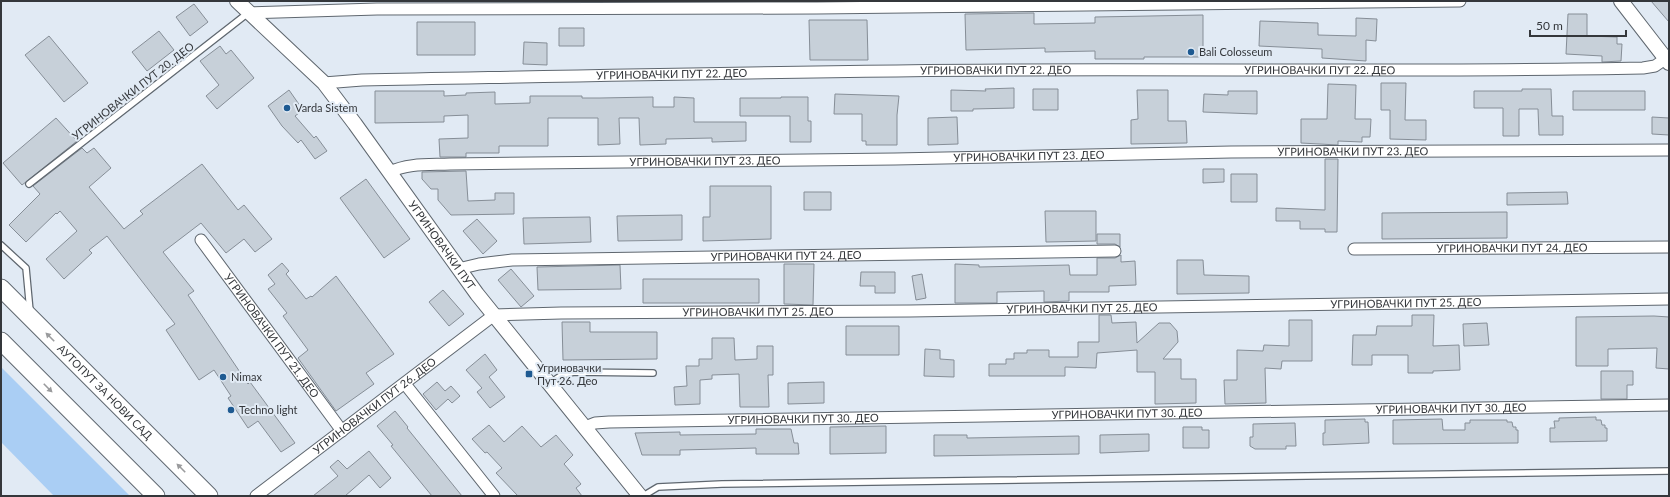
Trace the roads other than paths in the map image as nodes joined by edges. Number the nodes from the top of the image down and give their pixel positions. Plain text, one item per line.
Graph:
1 (237, 1) edge
2 (1460, 1) edge
3 (1621, 1) edge
4 (249, 13) junction
5 (1667, 61) edge
6 (324, 83) junction
7 (1669, 150) edge
8 (390, 172) junction
9 (29, 184) dead end
10 (201, 240) dead end
11 (1, 245) edge
12 (1669, 247) edge
13 (1354, 249) dead end
14 (1115, 251) dead end
15 (458, 269) junction
16 (1, 288) edge
17 (1669, 299) edge
18 (494, 315) junction
19 (30, 317) junction
20 (1, 341) edge
21 (653, 373) dead end
22 (549, 383) junction
23 (405, 384) junction
24 (1669, 405) edge
25 (585, 427) junction
26 (342, 432) junction
27 (1669, 471) edge
28 (156, 496) edge
29 (209, 496) edge
30 (256, 496) edge
31 (494, 496) edge
32 (640, 496) edge
33 (643, 496) edge

1 - 4 street, УГРИНОВАЧКИ ПУТ
2 - 4 street
3 - 5 street
4 - 6 street, УГРИНОВАЧКИ ПУТ
4 - 9 lane, УГРИНОВАЧКИ ПУТ 20. ДЕО
5 - 6 street, УГРИНОВАЧКИ ПУТ 22. ДЕО
6 - 8 street, УГРИНОВАЧКИ ПУТ
7 - 8 street, УГРИНОВАЧКИ ПУТ 23. ДЕО
8 - 15 street, УГРИНОВАЧКИ ПУТ
10 - 26 street, УГРИНОВАЧКИ ПУТ 21. ДЕО
11 - 19 lane
12 - 13 street, УГРИНОВАЧКИ ПУТ 24. ДЕО
14 - 15 street, УГРИНОВАЧКИ ПУТ 24. ДЕО
15 - 18 street, УГРИНОВАЧКИ ПУТ
16 - 19 main road, АУТОПУТ ЗА НОВИ САД
17 - 18 street, УГРИНОВАЧКИ ПУТ 25. ДЕО
18 - 22 street, УГРИНОВАЧКИ ПУТ
18 - 23 street, УГРИНОВАЧКИ ПУТ 26. ДЕО
29 -> 19 main road, АУТОПУТ ЗА НОВИ САД
20 -> 28 main road
21 - 22 lane
22 - 25 street, УГРИНОВАЧКИ ПУТ
23 - 26 street, УГРИНОВАЧКИ ПУТ 26. ДЕО
23 - 31 street
24 - 25 street, УГРИНОВАЧКИ ПУТ 30. ДЕО
25 - 32 street, УГРИНОВАЧКИ ПУТ
26 - 30 street, УГРИНОВАЧКИ ПУТ 26. ДЕО
27 - 33 lane

